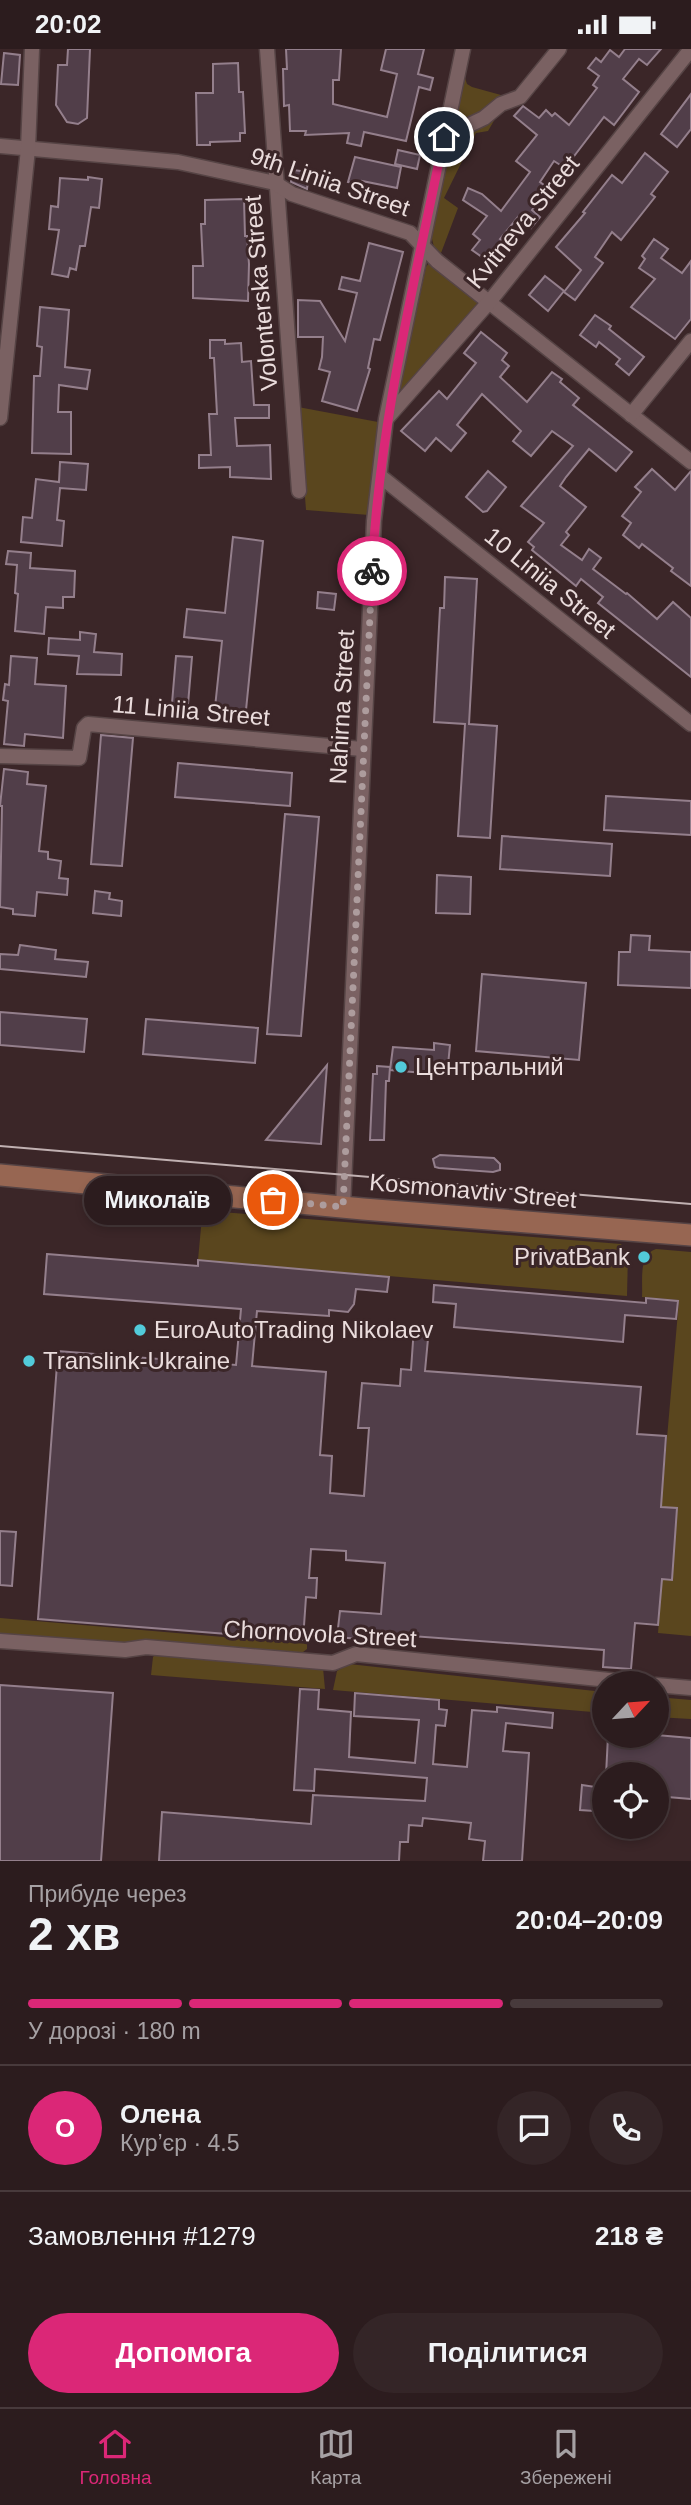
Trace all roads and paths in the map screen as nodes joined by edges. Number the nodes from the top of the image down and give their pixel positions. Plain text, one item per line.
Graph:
1 (32, 49) edge
2 (267, 49) edge
3 (463, 49) edge
4 (559, 49) edge
5 (691, 49) edge
6 (444, 137) junction
7 (0, 146) edge
8 (28, 149) junction
9 (275, 183) junction
10 (422, 244) junction
11 (490, 300) junction
12 (6, 301) edge
13 (691, 341) edge
14 (631, 415) junction
15 (0, 418) edge
16 (387, 419) junction
17 (691, 462) edge
18 (380, 476) junction
19 (299, 491) dead end
20 (691, 724) edge
21 (362, 749) junction
22 (0, 756) edge
23 (0, 1175) edge
24 (343, 1207) junction
25 (691, 1235) edge
26 (0, 1641) edge
27 (592, 1678) edge
28 (669, 1686) edge
29 (691, 1688) edge

1 - 8 street
2 - 9 street, Volonterska Street
3 - 6 street, Nahirna Street
4 - 6 street
5 - 11 street, Kvitneva Street
6 - 10 street, Nahirna Street
7 - 8 street, 9th Liniia Street
8 - 9 street, 9th Liniia Street
8 - 12 street
9 - 10 street, 9th Liniia Street
9 - 19 street, Volonterska Street
10 - 11 street, 9th Liniia Street
10 - 16 street, Nahirna Street
11 - 14 street, 9th Liniia Street
11 - 16 street, Kvitneva Street
12 - 15 street
13 - 14 street
14 - 17 street, 9th Liniia Street
16 - 18 street, Nahirna Street
18 - 20 street, 10 Liniia Street
18 - 21 street, Nahirna Street
21 - 22 street, 11 Liniia Street
21 - 24 street, Nahirna Street
23 - 24 main road, Kosmonavtiv Street
24 - 25 main road, Kosmonavtiv Street
26 - 27 street, Chornovola Street
28 - 29 street

